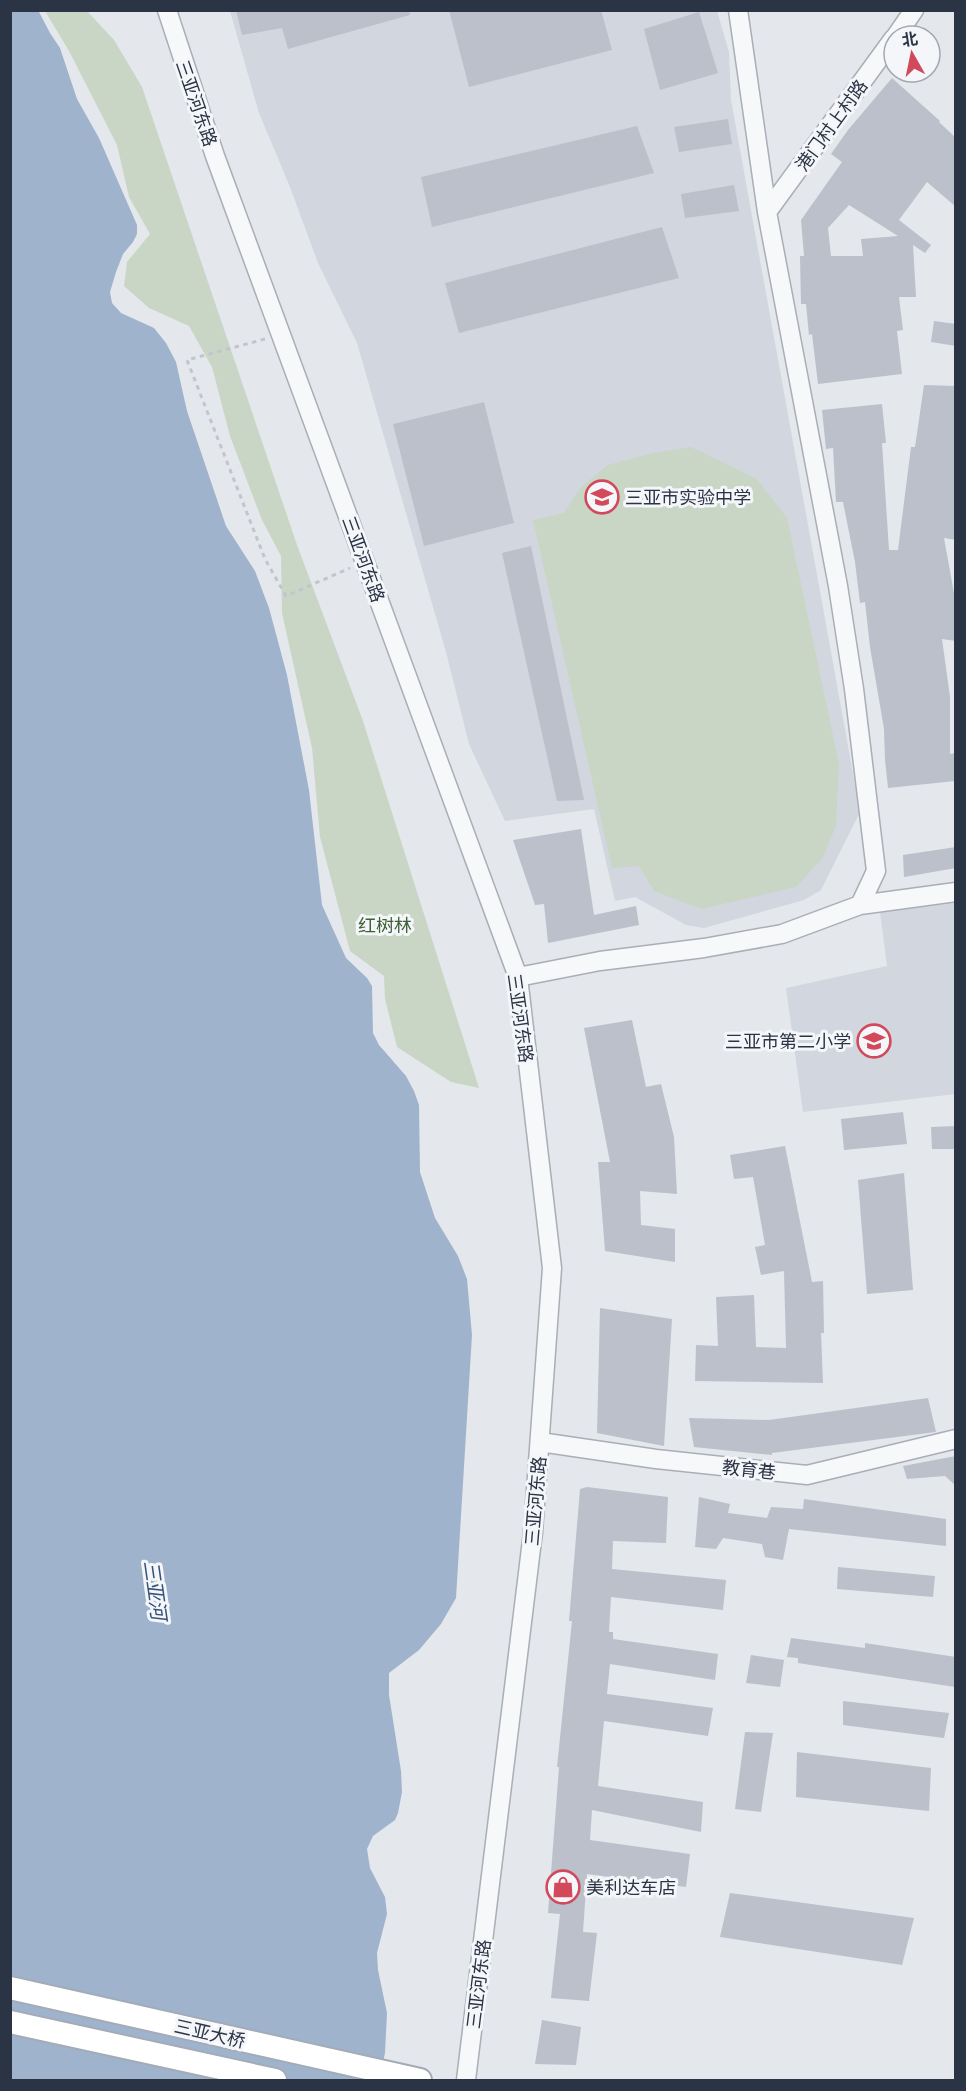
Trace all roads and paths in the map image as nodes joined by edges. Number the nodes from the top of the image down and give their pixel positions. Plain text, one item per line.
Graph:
1 (166, 10) edge
2 (738, 10) edge
3 (914, 10) edge
4 (904, 24) edge
5 (882, 55) edge
6 (767, 212) junction
7 (282, 335) junction
8 (365, 562) junction
9 (956, 892) edge
10 (860, 905) junction
11 (518, 977) junction
12 (956, 1439) edge
13 (540, 1442) junction
14 (10, 1988) edge
15 (10, 2022) edge
16 (415, 2079) edge
17 (274, 2080) edge
18 (466, 2080) edge

1 - 7 street, 三亚河东路
2 - 6 street
3 - 4 street, 港门村上村路
5 - 6 street, 港门村上村路
6 - 10 street
7 - 8 street, 三亚河东路
7 - 8 path
8 - 11 street, 三亚河东路
9 - 10 street
10 - 11 street
11 - 13 street, 三亚河东路
12 - 13 street, 教育巷
13 - 18 street, 三亚河东路
14 - 16 main road, 三亚大桥
15 - 17 main road, 三亚大桥

